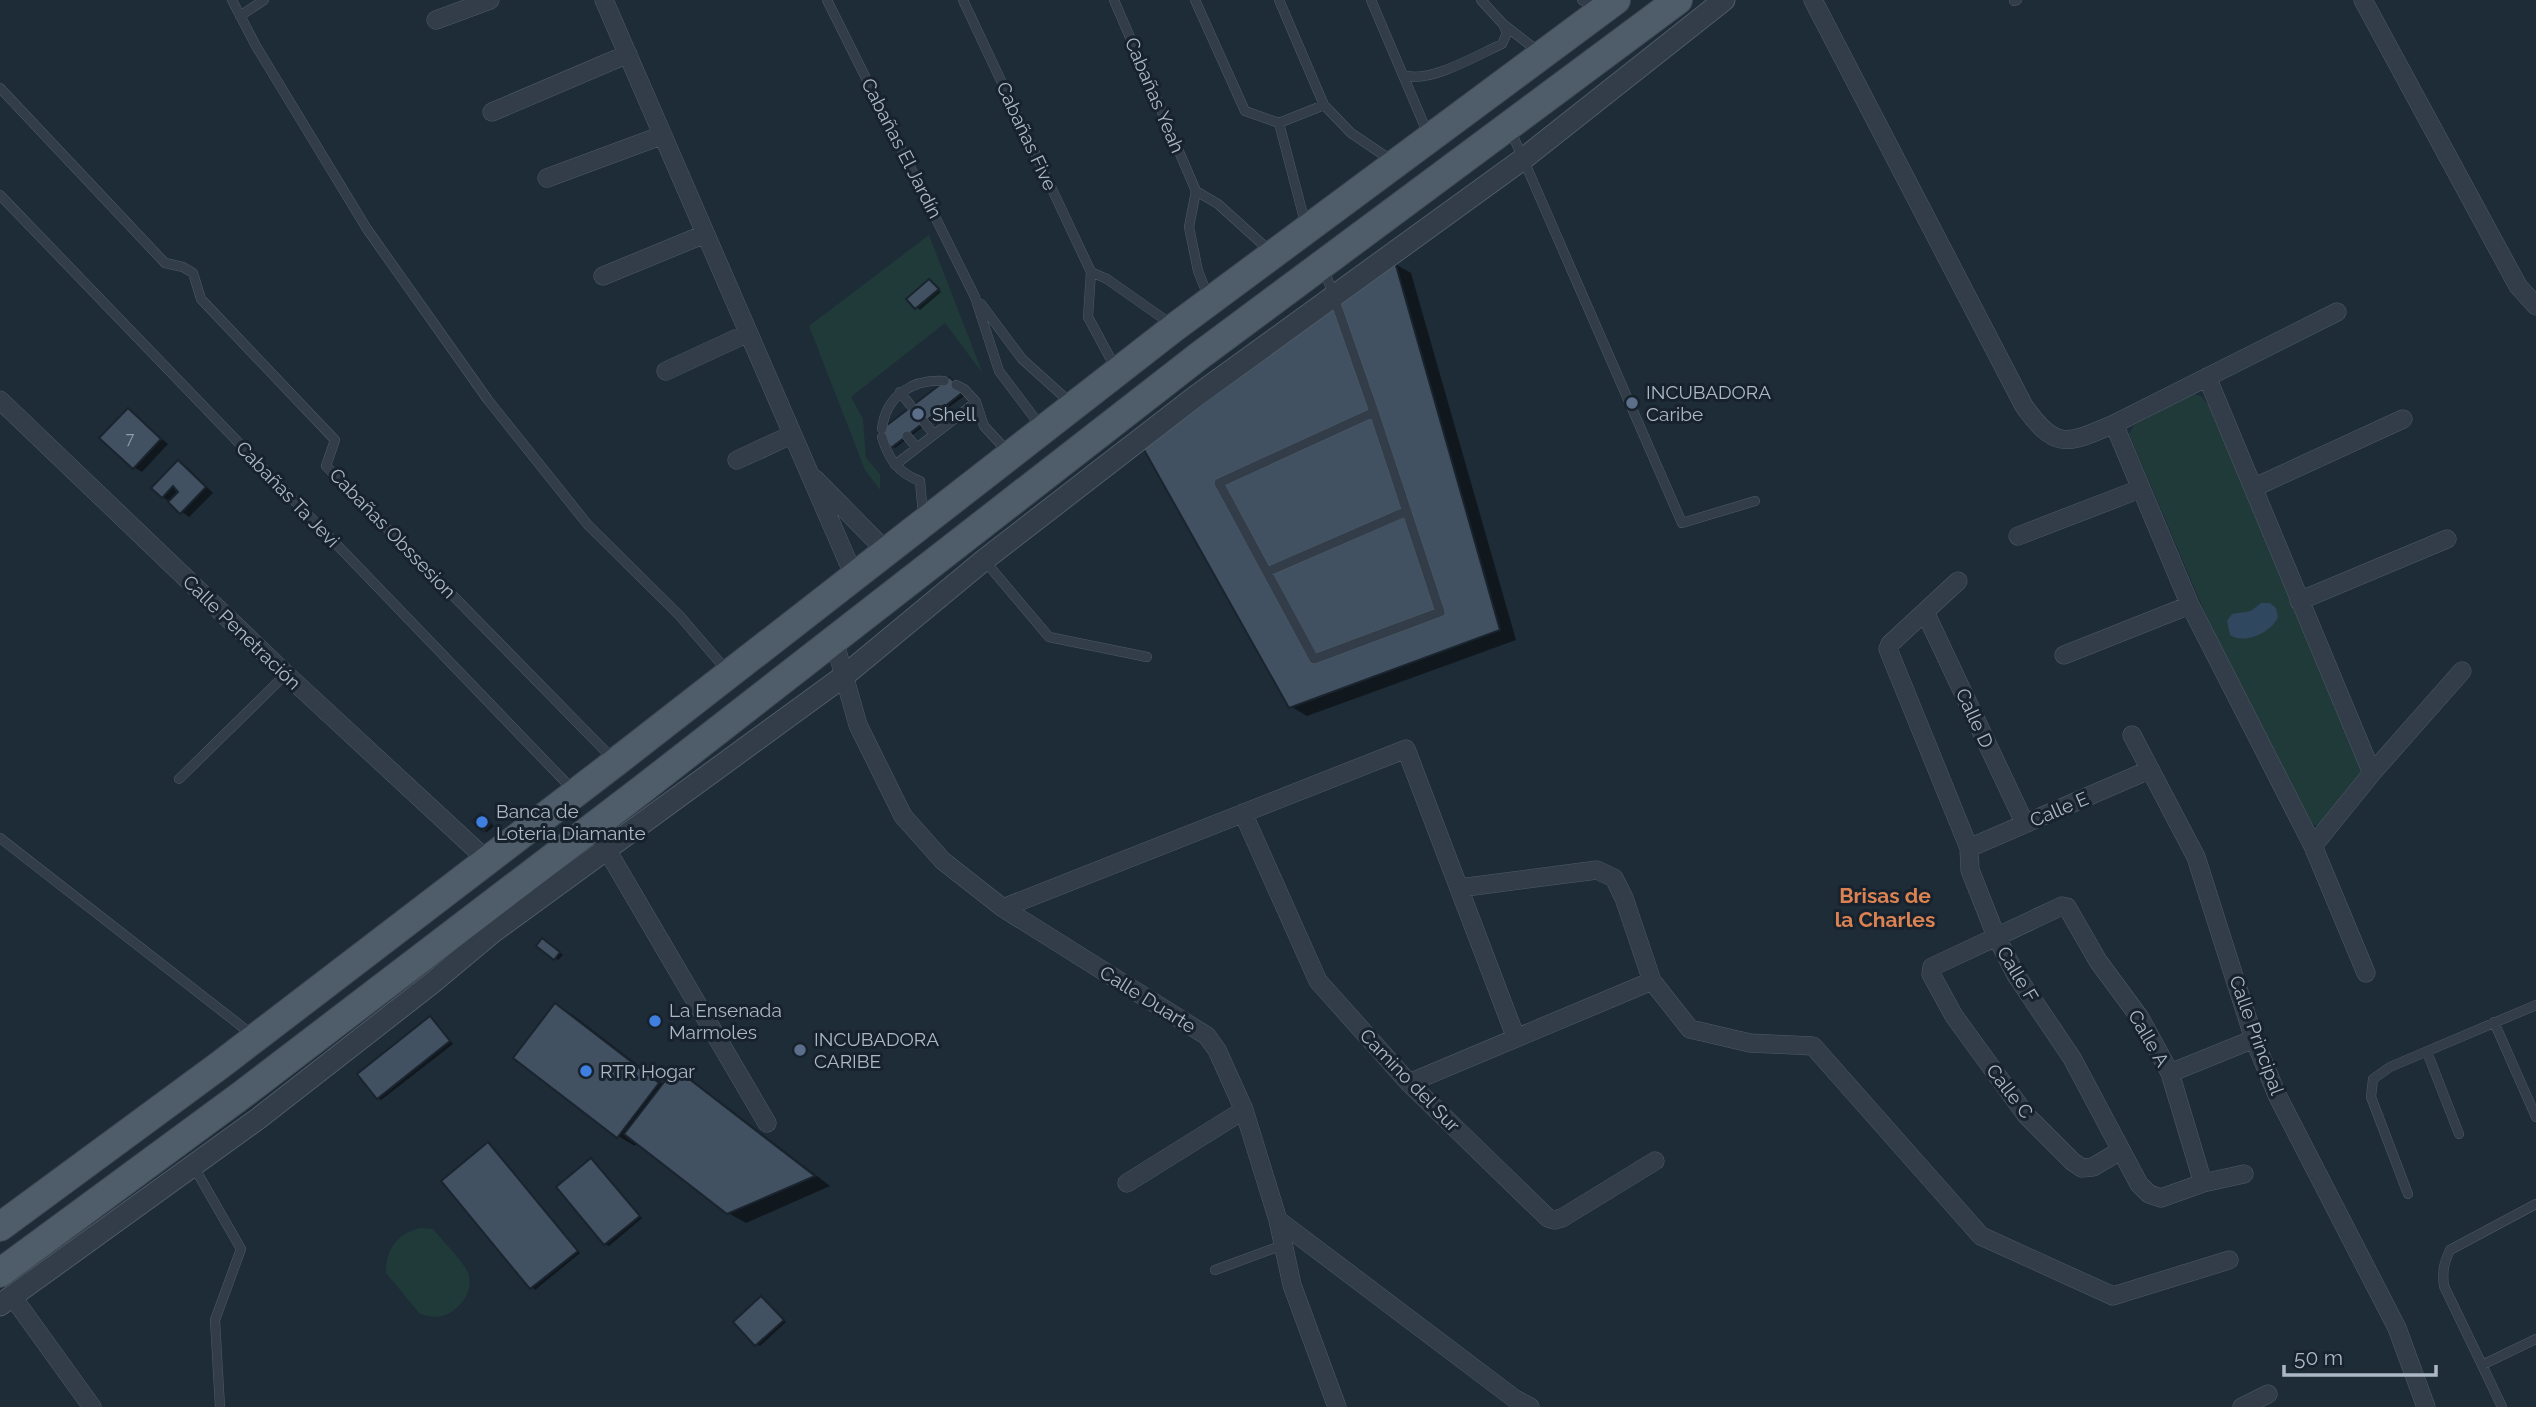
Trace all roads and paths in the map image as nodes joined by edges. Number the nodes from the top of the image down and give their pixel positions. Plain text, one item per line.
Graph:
1 (232, 0) edge
2 (264, 0) edge
3 (490, 0) edge
4 (604, 0) edge
5 (827, 0) edge
6 (963, 0) edge
7 (1114, 0) edge
8 (1195, 0) edge
9 (1279, 0) edge
10 (1371, 0) edge
11 (1480, 0) edge
12 (1678, 0) edge
13 (1724, 0) edge
14 (1813, 0) edge
15 (2363, 0) edge
16 (1600, 4) edge
17 (240, 16) junction
18 (436, 20) dead end
19 (1503, 24) junction
20 (628, 54) junction
21 (1543, 55) junction
22 (1403, 75) junction
23 (0, 88) edge
24 (1324, 105) junction
25 (492, 112) dead end
26 (1279, 123) junction
27 (1509, 127) junction
28 (663, 135) junction
29 (1430, 138) junction
30 (1523, 159) junction
31 (1395, 163) junction
32 (547, 178) dead end
33 (1196, 191) junction
34 (0, 195) edge
35 (1307, 229) junction
36 (705, 234) junction
37 (1273, 253) junction
38 (1322, 264) junction
39 (1091, 272) junction
40 (603, 276) dead end
41 (1333, 296) junction
42 (975, 297) junction
43 (1210, 301) junction
44 (2536, 306) edge
45 (2337, 312) dead end
46 (1175, 327) junction
47 (748, 333) junction
48 (666, 371) dead end
49 (1118, 372) junction
50 (2207, 377) junction
51 (944, 381) dead end
52 (922, 382) junction
53 (956, 385) dead end
54 (900, 392) junction
55 (930, 392) dead end
56 (0, 400) edge
57 (976, 402) junction
58 (911, 406) dead end
59 (1075, 406) junction
60 (943, 409) dead end
61 (887, 411) junction
62 (1374, 412) junction
63 (2403, 419) dead end
64 (894, 420) dead end
65 (952, 421) junction
66 (925, 422) dead end
67 (2114, 424) junction
68 (1044, 431) junction
69 (934, 434) junction
70 (791, 435) junction
71 (907, 436) dead end
72 (917, 448) junction
73 (1012, 456) junction
74 (737, 460) dead end
75 (895, 465) junction
76 (807, 471) junction
77 (2255, 487) junction
78 (2140, 489) junction
79 (1755, 501) dead end
80 (1407, 512) junction
81 (923, 524) junction
82 (2018, 536) dead end
83 (2447, 539) dead end
84 (886, 551) junction
85 (984, 560) junction
86 (1267, 572) junction
87 (854, 576) junction
88 (1958, 581) dead end
89 (2299, 601) junction
90 (2190, 605) junction
91 (1925, 612) junction
92 (834, 640) junction
93 (2064, 655) dead end
94 (1147, 657) dead end
95 (2462, 671) dead end
96 (286, 674) junction
97 (729, 674) junction
98 (844, 676) junction
99 (2132, 735) dead end
100 (616, 762) junction
101 (2149, 770) junction
102 (2372, 773) junction
103 (179, 779) dead end
104 (575, 793) junction
105 (1242, 813) junction
106 (2025, 824) junction
107 (0, 838) edge
108 (600, 838) junction
109 (2313, 846) junction
110 (1969, 848) junction
111 (487, 860) junction
112 (1459, 888) junction
113 (1003, 908) junction
114 (1996, 936) junction
115 (2366, 973) dead end
116 (1652, 981) junction
117 (2536, 1005) edge
118 (2494, 1023) junction
119 (256, 1037) junction
120 (1516, 1038) junction
121 (2254, 1039) junction
122 (2427, 1052) junction
123 (2170, 1073) junction
124 (1409, 1083) junction
125 (1244, 1110) junction
126 (2536, 1117) edge
127 (766, 1123) dead end
128 (2459, 1134) dead end
129 (2120, 1151) junction
130 (1655, 1161) dead end
131 (193, 1166) junction
132 (2244, 1174) dead end
133 (2203, 1183) junction
134 (1127, 1184) dead end
135 (2408, 1194) dead end
136 (2536, 1204) edge
137 (1278, 1220) junction
138 (0, 1227) edge
139 (1283, 1245) junction
140 (2229, 1260) dead end
141 (1215, 1270) dead end
142 (4, 1291) edge
143 (2536, 1339) edge
144 (2482, 1365) junction
145 (2268, 1394) dead end
146 (92, 1407) edge
147 (220, 1407) edge
148 (1337, 1407) edge
149 (1530, 1407) edge
150 (2242, 1407) edge
151 (2426, 1407) edge
152 (2502, 1407) edge

1 - 17 lane
2 - 17 lane
3 - 18 street
4 - 20 street
5 - 42 lane, Cabañas El Jardín
6 - 39 lane, Cabañas Five
7 - 33 lane, Cabañas Yeah
8 - 26 lane
9 - 24 lane
10 - 22 lane
11 - 19 lane
12 - 27 main road
13 - 30 street
14 - 67 street
15 - 44 street
16 - 21 main road
17 - 97 lane
19 - 21 lane
19 - 22 lane
20 - 25 street
20 - 28 street
21 - 29 main road
22 - 29 lane
23 - 100 lane, Cabañas Obssesion
24 - 26 lane
24 - 31 lane
26 - 35 lane
27 - 30 lane
27 - 38 main road
28 - 32 street
28 - 36 street
29 - 31 main road
30 - 41 street
30 - 79 lane
31 - 35 main road
33 - 37 lane
33 - 43 lane
34 - 104 lane, Cabañas Ta Jevi
35 - 37 main road
36 - 40 street
36 - 47 street
37 - 43 main road
38 - 41 lane
38 - 92 main road
39 - 46 lane
39 - 49 lane, Cabañas Five
41 - 62 lane
41 - 85 street
42 - 59 lane, Cabañas El Jardín
42 - 68 lane, Cabañas El Jardín
43 - 46 main road
45 - 50 street
46 - 49 main road
47 - 48 street
47 - 70 street
49 - 59 main road
50 - 67 street
50 - 77 street
51 - 52 lane
52 - 54 lane
52 - 55 lane
53 - 57 lane
54 - 58 lane
54 - 61 lane
56 - 96 street, Calle Penetración
57 - 65 lane
57 - 73 lane
59 - 68 main road
60 - 65 lane
61 - 64 lane
61 - 75 lane
62 - 80 lane
62 - 86 lane
63 - 77 street
65 - 69 lane
66 - 69 lane
67 - 78 street
68 - 73 main road
69 - 72 lane
70 - 74 street
70 - 76 street
71 - 72 lane
72 - 75 lane
73 - 81 main road
75 - 81 lane
76 - 84 street
76 - 87 street
77 - 89 street
78 - 82 street
78 - 90 street
80 - 86 lane
80 - 86 lane
81 - 84 main road
83 - 89 street
84 - 87 main road
85 - 94 lane
85 - 98 street
87 - 97 main road
88 - 91 street
89 - 102 street
90 - 93 street
90 - 109 street
91 - 106 street, Calle D
91 - 110 street, Calle F
92 - 98 street, Calle Duarte
92 - 108 main road
95 - 102 street
96 - 103 lane
96 - 111 street, Calle Penetración
97 - 100 main road
98 - 108 street
98 - 113 street, Calle Duarte
99 - 101 street, Calle Principal
100 - 104 main road
101 - 106 street, Calle E
101 - 121 street, Calle Principal
102 - 109 street
104 - 111 main road
105 - 112 street
105 - 113 street
105 - 124 street, Camino del Sur
106 - 110 street, Calle E
107 - 119 lane
108 - 127 street
108 - 131 street
108 - 142 main road
109 - 115 street
110 - 114 street, Calle F
111 - 119 main road
112 - 116 street
112 - 120 street
113 - 125 street, Calle Duarte
114 - 123 street, Calle A
114 - 129 street, Calle F
114 - 129 street, Calle C
116 - 120 street
116 - 140 street
117 - 118 lane
118 - 122 lane
118 - 126 lane
119 - 138 main road
120 - 124 street
121 - 123 street
121 - 151 street, Calle Principal
122 - 128 lane
122 - 135 lane
123 - 133 street, Calle A
124 - 130 street, Camino del Sur
125 - 134 street
125 - 137 street, Calle Duarte
129 - 133 street, Calle F
131 - 142 street
131 - 147 lane
132 - 133 street, Calle F
136 - 144 lane
137 - 139 street, Calle Duarte
137 - 149 street
139 - 141 lane
139 - 148 street, Calle Duarte
142 - 146 street
143 - 144 lane
144 - 152 lane
145 - 150 street

